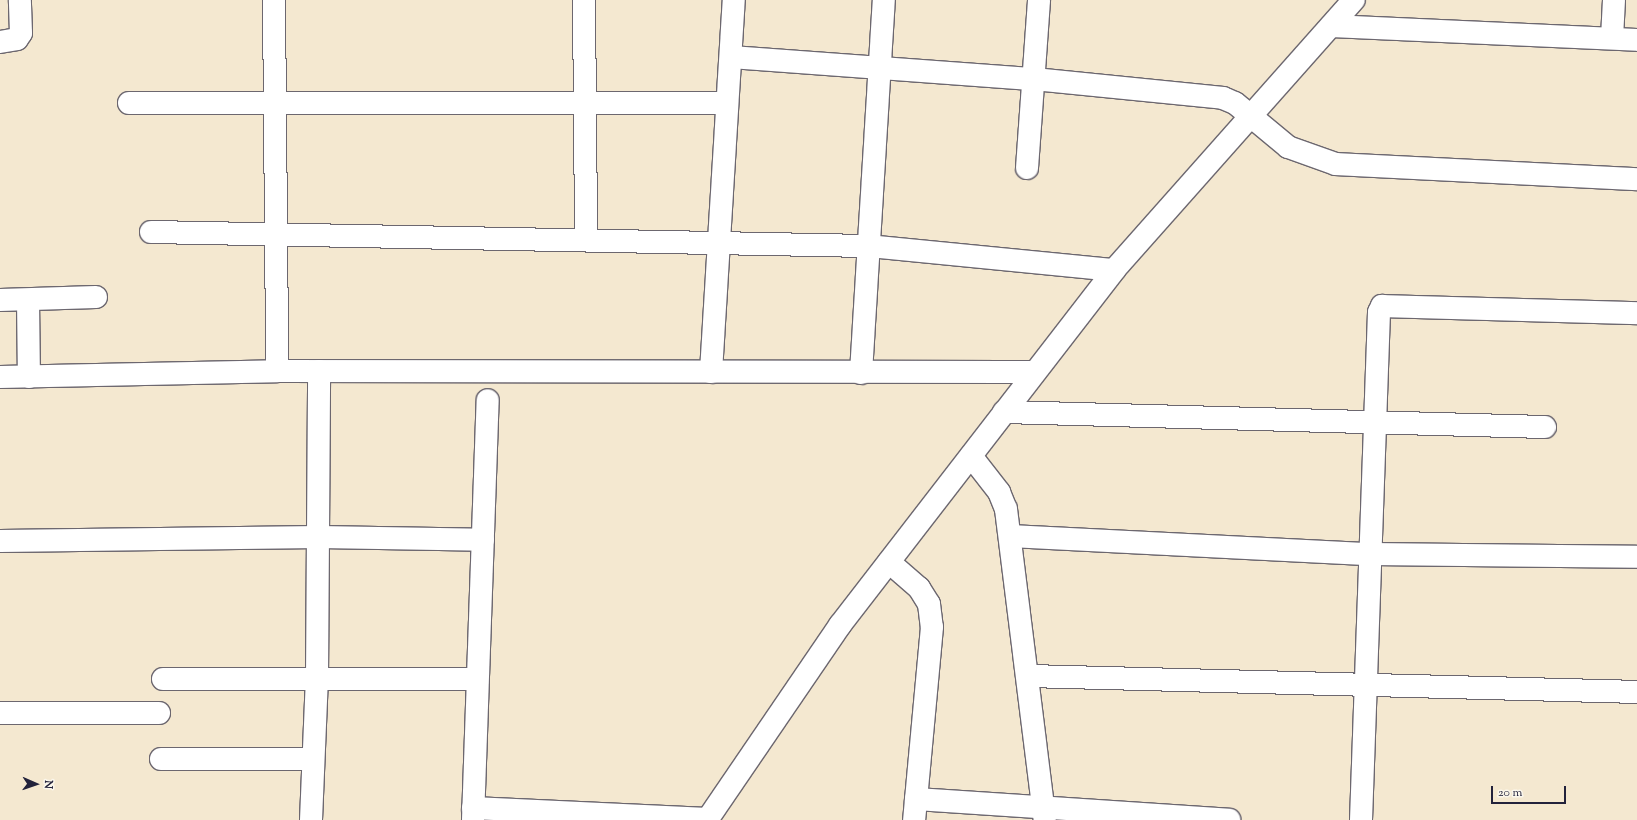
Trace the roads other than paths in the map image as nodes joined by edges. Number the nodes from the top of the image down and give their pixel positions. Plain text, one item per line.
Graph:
1 (20, 0) edge
2 (274, 0) edge
3 (584, 0) edge
4 (734, 0) edge
5 (884, 0) edge
6 (1039, 0) edge
7 (1354, 0) edge
8 (1614, 0) edge
9 (1331, 26) junction
10 (1612, 38) junction
11 (1637, 40) edge
12 (0, 42) edge
13 (731, 58) junction
14 (880, 67) junction
15 (1034, 78) junction
16 (275, 102) junction
17 (129, 103) dead end
18 (728, 103) junction
19 (585, 104) junction
20 (1250, 116) junction
21 (1027, 168) dead end
22 (1637, 179) edge
23 (151, 232) dead end
24 (276, 232) junction
25 (586, 239) junction
26 (718, 242) junction
27 (868, 246) junction
28 (1114, 270) junction
29 (96, 297) dead end
30 (0, 300) edge
31 (28, 300) junction
32 (1637, 313) edge
33 (277, 371) junction
34 (319, 371) junction
35 (711, 372) junction
36 (1034, 372) junction
37 (861, 373) junction
38 (30, 377) junction
39 (0, 378) edge
40 (488, 400) dead end
41 (1004, 412) junction
42 (1375, 422) junction
43 (1545, 427) dead end
44 (970, 456) junction
45 (1010, 536) junction
46 (319, 537) junction
47 (483, 540) junction
48 (0, 541) edge
49 (1370, 554) junction
50 (1636, 557) dead end
51 (889, 562) junction
52 (317, 676) junction
53 (1028, 676) junction
54 (163, 679) dead end
55 (478, 679) junction
56 (1366, 686) junction
57 (1637, 692) edge
58 (160, 712) dead end
59 (0, 713) edge
60 (313, 759) junction
61 (161, 760) dead end
62 (915, 810) edge
63 (473, 814) edge
64 (1045, 814) edge
65 (311, 820) edge
66 (708, 820) edge
67 (1229, 820) edge
68 (1361, 820) edge

1 - 12 street
2 - 16 street
3 - 19 street
4 - 13 street
5 - 14 street
6 - 15 street
7 - 9 street
8 - 10 street
9 - 10 street
9 - 20 street
10 - 11 street
13 - 14 street
13 - 18 street
14 - 15 street
14 - 27 street
15 - 20 street
15 - 21 street
16 - 17 street
16 - 19 street
16 - 24 street
18 - 19 street
18 - 26 street
19 - 25 street
20 - 22 street
20 - 28 street
23 - 24 street
24 - 25 street
24 - 33 street
25 - 26 street
26 - 27 street
26 - 35 street
27 - 28 street
27 - 37 street
28 - 36 street
29 - 31 street
30 - 31 street
31 - 38 street
32 - 42 street
33 - 34 street
33 - 38 street
34 - 35 street
34 - 46 street
35 - 37 street
36 - 37 street
36 - 41 street
38 - 39 street
40 - 47 street
41 - 42 street
41 - 44 street
42 - 43 street
42 - 49 street
44 - 45 street
44 - 51 street
45 - 49 street
45 - 53 street
46 - 47 street
46 - 48 street
46 - 52 street
47 - 55 street
49 - 50 street
49 - 56 street
51 - 62 street
51 - 66 street
52 - 54 street
52 - 55 street
52 - 60 street
53 - 56 street
53 - 64 street
55 - 63 street
56 - 57 street
56 - 68 street
58 - 59 street
60 - 61 street
60 - 65 street
62 - 64 street
63 - 66 street
64 - 67 street

